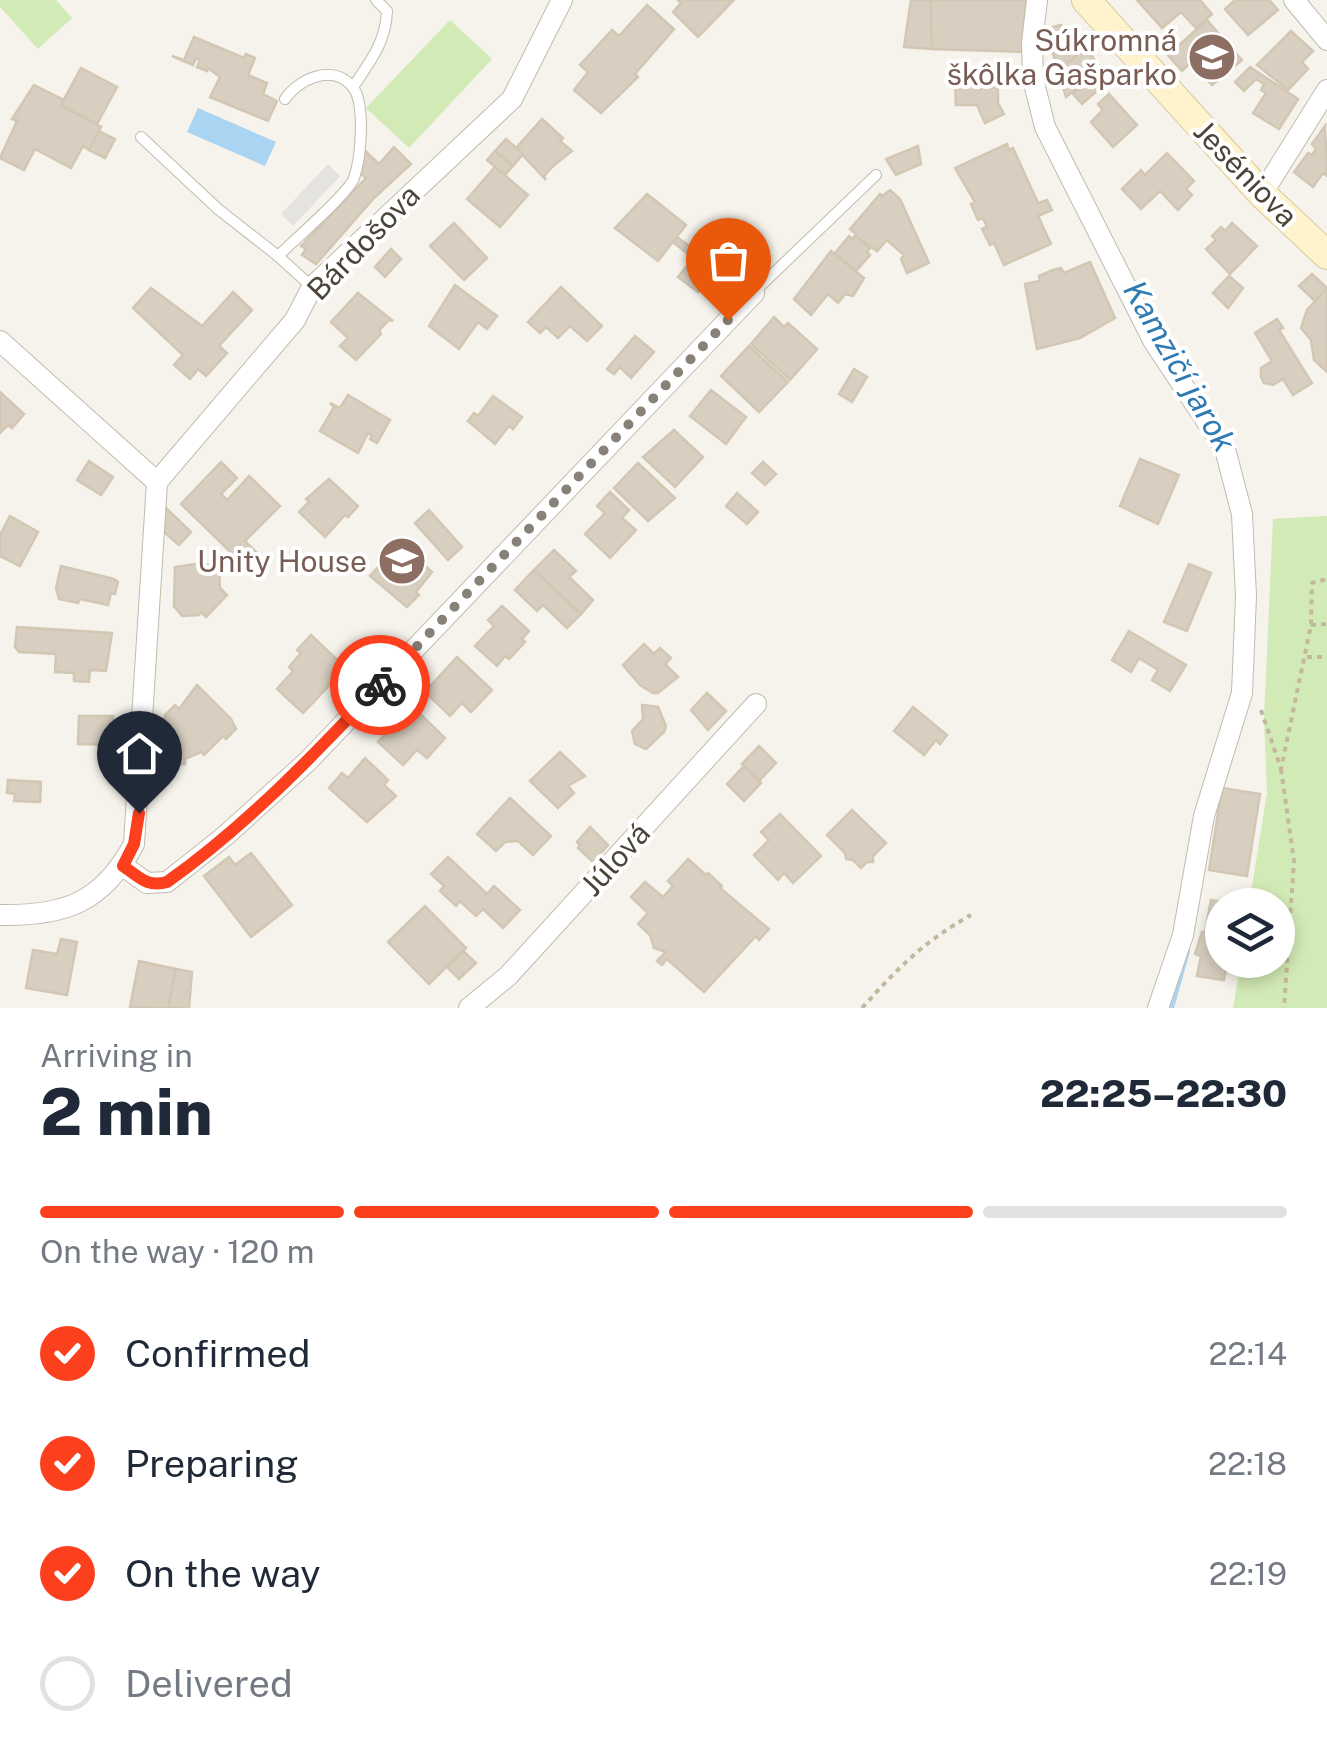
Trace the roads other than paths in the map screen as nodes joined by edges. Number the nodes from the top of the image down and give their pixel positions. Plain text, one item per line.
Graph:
1 (376, 0) edge
2 (562, 0) edge
3 (1037, 0) edge
4 (1086, 0) edge
5 (1294, 0) edge
6 (1327, 40) edge
7 (353, 86) junction
8 (1327, 90) edge
9 (284, 99) dead end
10 (142, 137) dead end
11 (876, 176) dead end
12 (1262, 194) junction
13 (1327, 255) edge
14 (278, 256) junction
15 (312, 287) junction
16 (754, 292) joint
17 (0, 341) edge
18 (157, 482) junction
19 (756, 704) dead end
20 (123, 866) junction
21 (0, 915) edge
22 (469, 1008) edge
23 (1158, 1008) edge

1 - 7 lane
2 - 15 street, Bárdošova
3 - 23 street
4 - 12 street, Jeséniova
5 - 6 street
7 - 9 lane
7 - 14 lane
8 - 12 street
10 - 14 lane
11 - 16 lane
12 - 13 street, Jeséniova
14 - 15 lane
15 - 18 street, Bárdošova
16 - 20 street
17 - 18 street
18 - 20 street
19 - 22 street, Júlová
20 - 21 street

